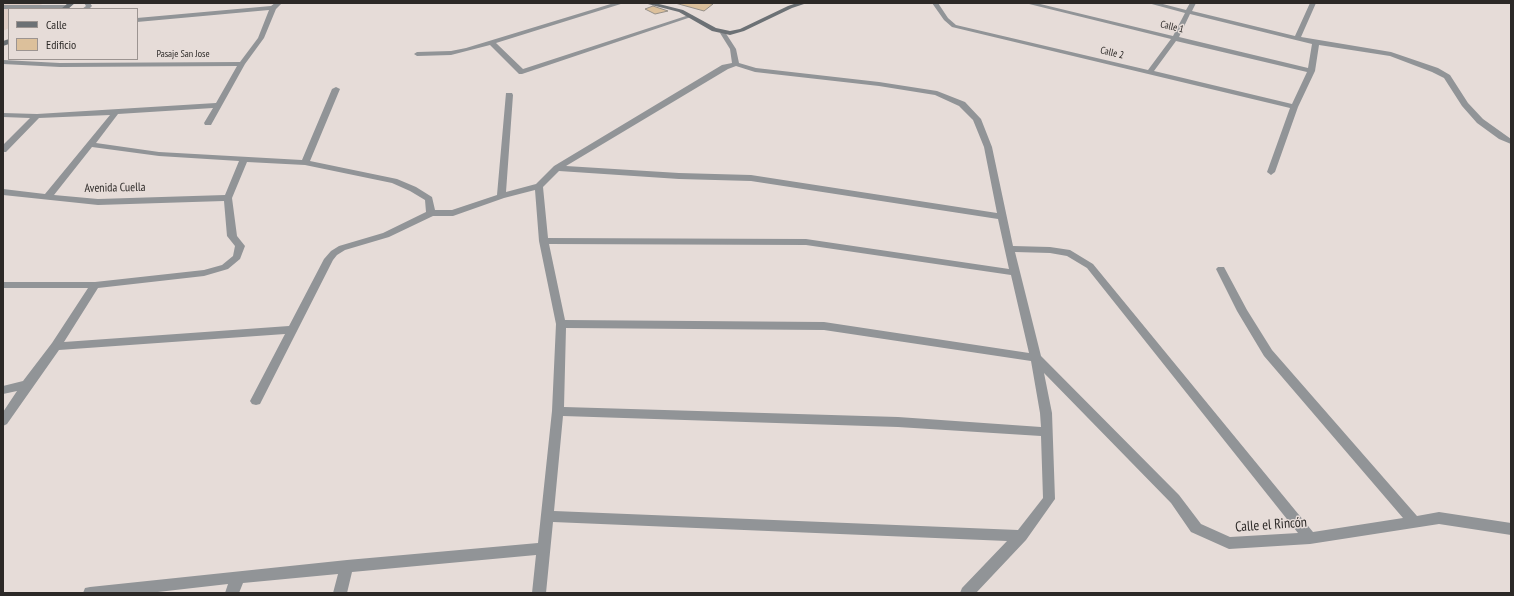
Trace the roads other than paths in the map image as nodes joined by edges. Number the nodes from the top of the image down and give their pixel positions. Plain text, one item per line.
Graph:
1 (621, 3) edge
2 (647, 3) edge
3 (804, 3) edge
4 (935, 3) edge
5 (1028, 3) edge
6 (1152, 3) edge
7 (1193, 3) edge
8 (1313, 3) edge
9 (276, 5) edge
10 (67, 6) edge
11 (3, 7) edge
12 (1188, 12) junction
13 (691, 16) junction
14 (138, 20) edge
15 (723, 33) junction
16 (1175, 38) junction
17 (1297, 38) junction
18 (492, 43) junction
19 (1316, 43) junction
20 (417, 54) dead end
21 (3, 61) edge
22 (242, 64) junction
23 (736, 64) junction
24 (1311, 71) junction
25 (1149, 73) junction
26 (336, 89) dead end
27 (509, 95) dead end
28 (217, 105) junction
29 (1294, 107) junction
30 (116, 112) junction
31 (3, 114) edge
32 (37, 116) junction
33 (208, 123) dead end
34 (1511, 142) edge
35 (89, 144) junction
36 (3, 150) edge
37 (244, 159) junction
38 (305, 163) junction
39 (557, 168) junction
40 (1271, 172) dead end
41 (539, 186) junction
42 (3, 192) edge
43 (48, 196) junction
44 (501, 196) junction
45 (228, 198) junction
46 (431, 213) junction
47 (1003, 217) junction
48 (544, 241) junction
49 (1009, 248) junction
50 (1221, 269) dead end
51 (1016, 273) junction
52 (3, 285) edge
53 (95, 285) junction
54 (561, 324) junction
55 (292, 330) junction
56 (56, 346) junction
57 (1036, 358) junction
58 (27, 385) junction
59 (3, 390) edge
60 (256, 401) dead end
61 (558, 411) junction
62 (3, 421) edge
63 (1047, 432) junction
64 (547, 516) junction
65 (1414, 522) junction
66 (1511, 529) edge
67 (1022, 536) junction
68 (1310, 538) junction
69 (544, 548) junction
70 (347, 566) junction
71 (238, 577) junction
72 (90, 593) edge
73 (232, 593) edge
74 (340, 593) edge
75 (539, 593) edge
76 (967, 593) edge

1 - 18 street
2 - 13 street
3 - 15 street
4 - 25 street, Calle 2
5 - 16 street, Calle 1
6 - 12 street
7 - 12 street
8 - 17 street
9 - 14 street
9 - 22 street
10 - 11 lane
12 - 16 street
12 - 17 street
13 - 15 street
13 - 18 street
15 - 23 street
16 - 24 street, Calle 1
16 - 25 street
17 - 19 street
18 - 20 street
19 - 24 street
19 - 34 street
21 - 22 street, Pasaje San Jose
22 - 28 street
23 - 39 street
23 - 47 street
24 - 29 street
25 - 29 street, Calle 2
26 - 38 street
27 - 44 street
28 - 30 street
28 - 33 street
29 - 40 street
30 - 32 street
30 - 35 street
31 - 32 street
32 - 36 street
35 - 37 street
35 - 43 street
37 - 38 street
37 - 45 street
38 - 46 street
39 - 41 street
39 - 47 street
41 - 44 street
41 - 48 street
42 - 43 street, Avenida Cuella
43 - 45 street, Avenida Cuella
44 - 46 street
45 - 53 street
46 - 55 street
47 - 49 street
48 - 51 street
48 - 54 street
49 - 51 street
49 - 68 street
50 - 65 street
51 - 57 street
52 - 53 street
53 - 56 street
54 - 57 street
54 - 61 street
55 - 56 street
55 - 60 street
56 - 58 street
57 - 63 street
57 - 68 street, Calle el Rincón
58 - 59 street
58 - 62 street
61 - 63 street
61 - 64 street
63 - 67 street
64 - 67 street
64 - 69 street
65 - 66 street, Calle el Rincón
65 - 68 street, Calle el Rincón
67 - 76 street
69 - 70 street
69 - 75 street
70 - 71 street
70 - 74 street
71 - 72 street
71 - 73 street

